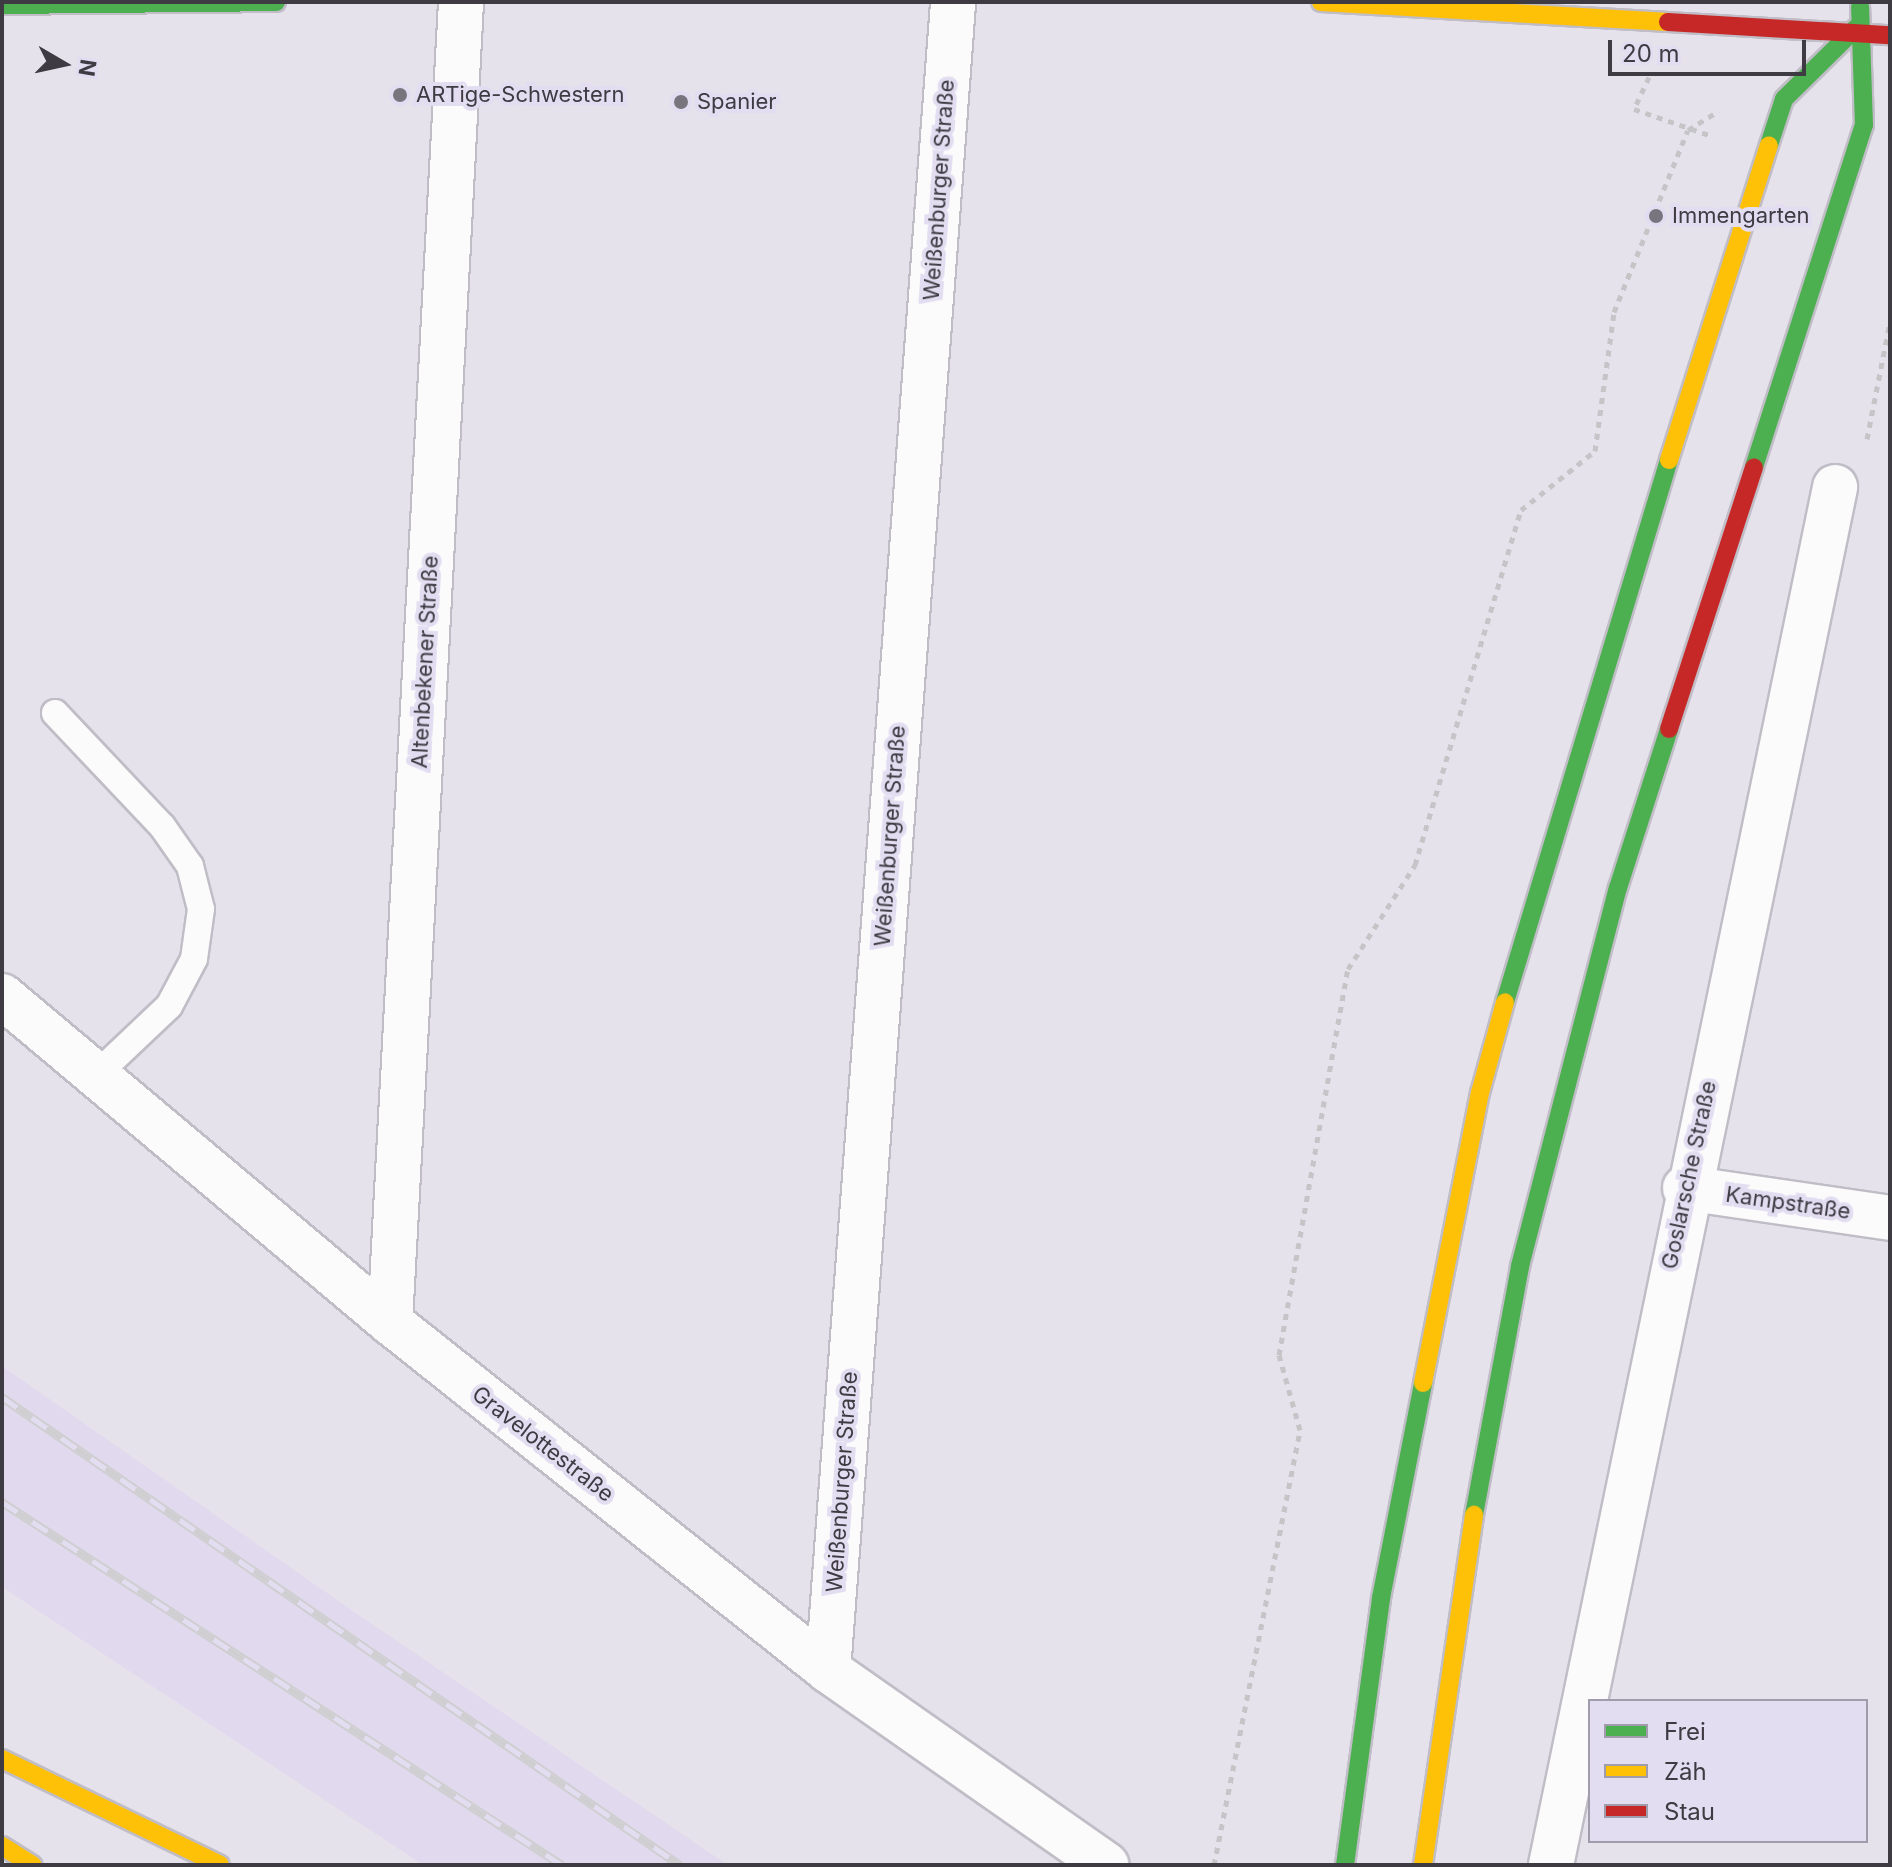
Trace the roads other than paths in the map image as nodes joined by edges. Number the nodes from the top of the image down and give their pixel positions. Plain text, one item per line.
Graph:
1 (53, 2) edge
2 (276, 2) edge
3 (461, 2) edge
4 (953, 2) edge
5 (1321, 2) edge
6 (1861, 2) edge
7 (2, 5) edge
8 (1572, 8) edge
9 (1856, 28) junction
10 (1890, 35) edge
11 (1835, 487) road end
12 (55, 713) dead end
13 (2, 996) edge
14 (96, 1075) junction
15 (1685, 1188) junction
16 (1890, 1218) edge
17 (390, 1322) junction
18 (828, 1670) junction
19 (2, 1759) edge
20 (2, 1846) edge
21 (33, 1865) edge
22 (220, 1865) edge
23 (1107, 1865) edge
24 (1345, 1865) edge
25 (1423, 1865) edge
26 (1551, 1865) edge

1 - 2 main road
1 - 7 main road
3 - 17 street, Altenbekener Straße
4 - 18 street, Weißenburger Straße
5 - 8 main road
6 - 9 main road
8 - 9 main road
9 - 10 main road
9 - 24 main road
9 - 25 main road
11 - 15 street, Goslarsche Straße
12 - 14 lane
13 - 14 street, Gravelottestraße
14 - 17 street, Gravelottestraße
15 - 16 street, Kampstraße
15 - 26 street, Goslarsche Straße
17 - 18 street, Gravelottestraße
18 - 23 street, Gravelottestraße
19 - 22 main road
20 - 21 main road

